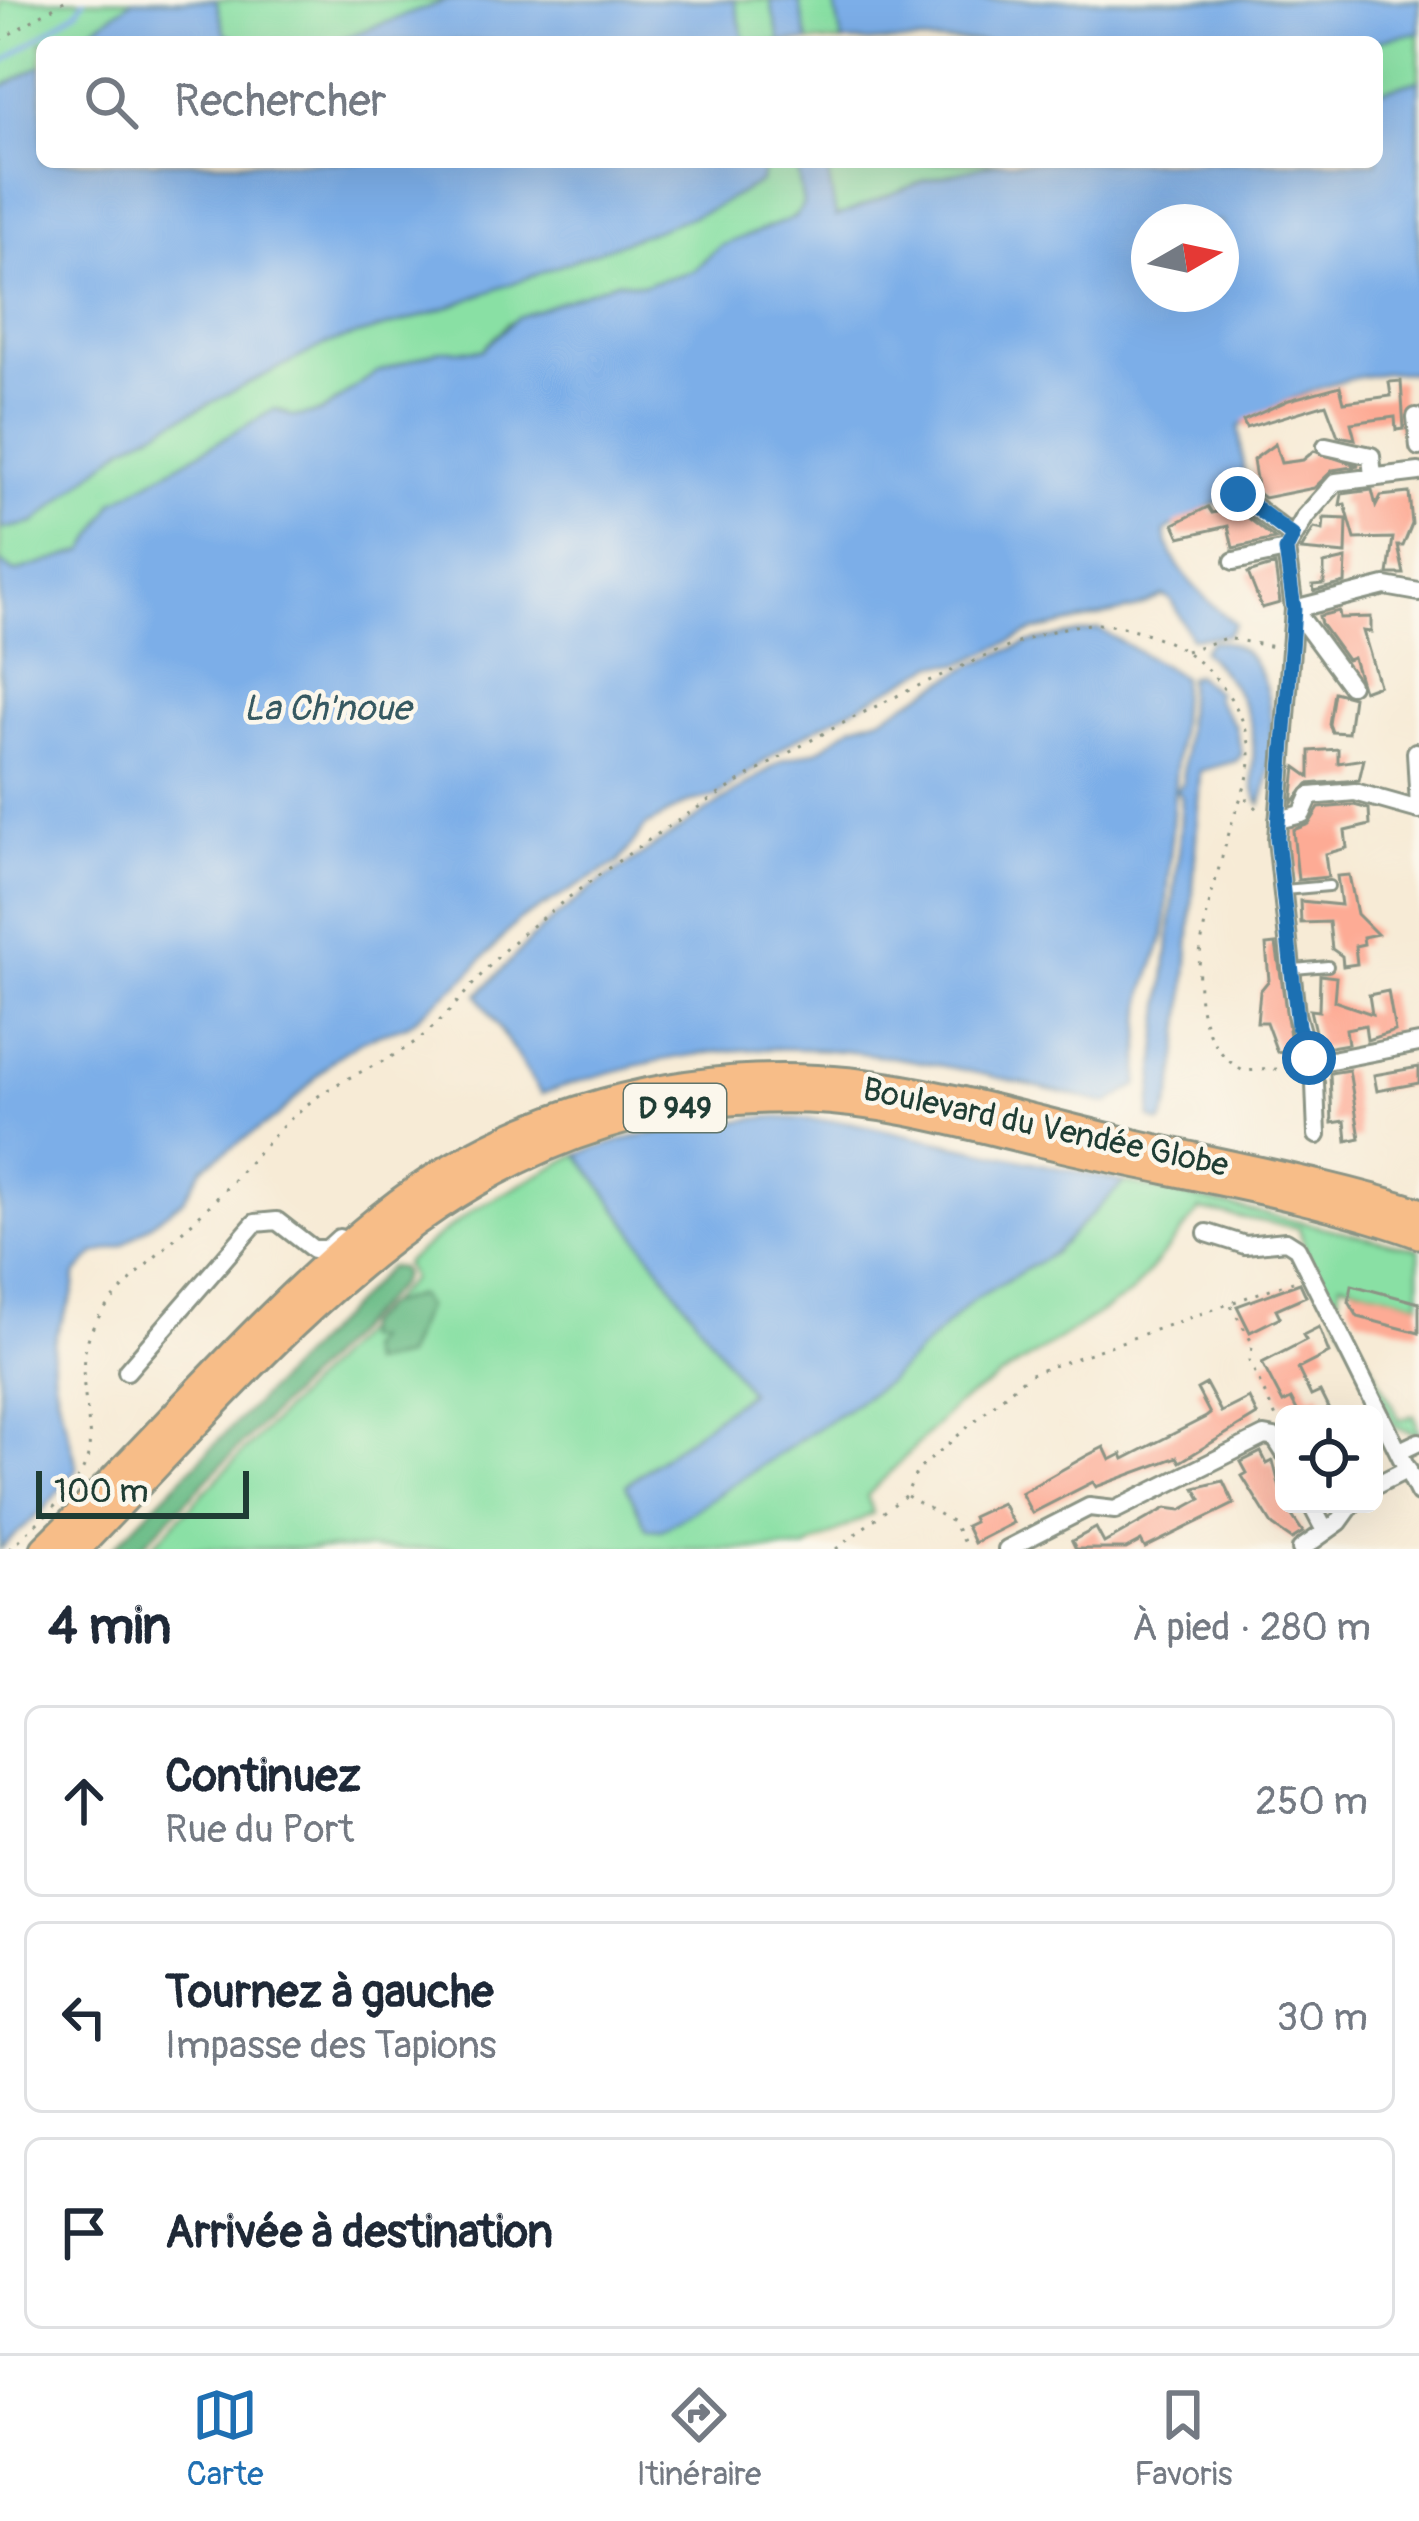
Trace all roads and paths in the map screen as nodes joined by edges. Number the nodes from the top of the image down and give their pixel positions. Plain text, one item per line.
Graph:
1 (66, 0) edge
2 (0, 40) edge
3 (1416, 417) edge
4 (1326, 446) dead end
5 (1419, 447) edge
6 (1419, 472) edge
7 (1373, 477) junction
8 (1238, 494) dead end
9 (1290, 543) junction
10 (1234, 562) dead end
11 (1419, 592) edge
12 (1294, 609) junction
13 (1288, 648) junction
14 (1184, 651) junction
15 (1350, 686) dead end
16 (1416, 752) edge
17 (1245, 796) junction
18 (1419, 808) edge
19 (1278, 820) junction
20 (1329, 886) dead end
21 (1283, 890) junction
22 (1328, 966) dead end
23 (1294, 970) junction
24 (1419, 1043) edge
25 (1311, 1064) junction
26 (1291, 1068) dead end
27 (1317, 1135) dead end
28 (1419, 1212) edge
29 (382, 1216) junction
30 (1207, 1233) dead end
31 (1419, 1234) edge
32 (296, 1239) junction
33 (1309, 1275) junction
34 (1230, 1304) junction
35 (270, 1321) junction
36 (127, 1371) dead end
37 (1275, 1416) edge
38 (1419, 1442) edge
39 (1275, 1444) edge
40 (1400, 1451) junction
41 (1408, 1469) junction
42 (1383, 1482) edge
43 (1419, 1493) edge
44 (906, 1495) junction
45 (1316, 1513) edge
46 (1343, 1513) edge
47 (1325, 1531) junction
48 (10, 1549) edge
49 (45, 1549) edge
50 (76, 1549) edge
51 (836, 1549) edge
52 (967, 1549) edge
53 (1006, 1549) edge
54 (1301, 1549) edge

1 - 2 path
3 - 5 street
4 - 7 street
6 - 7 street
7 - 9 street
8 - 9 street
9 - 10 street
9 - 12 street
11 - 12 street
12 - 13 street
12 - 15 street
13 - 14 path
13 - 19 street
14 - 17 path
14 - 48 path
16 - 18 street
17 - 19 path
17 - 26 path
18 - 19 street
19 - 21 street
20 - 21 lane
21 - 23 street
22 - 23 lane
23 - 25 street
24 - 25 street
25 - 27 street
28 - 29 main road, Boulevard du Vendée Globe / D 949
29 - 32 street
29 - 35 main road, Boulevard du Vendée Globe / D 949
30 - 33 street
31 - 50 main road, Boulevard du Vendée Globe / D 949
32 - 35 street
32 - 36 street
33 - 34 path
33 - 40 street
34 - 37 path
34 - 44 path
35 - 49 main road, Boulevard du Vendée Globe / D 949
38 - 40 street
39 - 53 street
40 - 41 street
41 - 42 street
41 - 43 street
44 - 51 path
44 - 52 path
45 - 47 street
46 - 47 street
47 - 54 street

